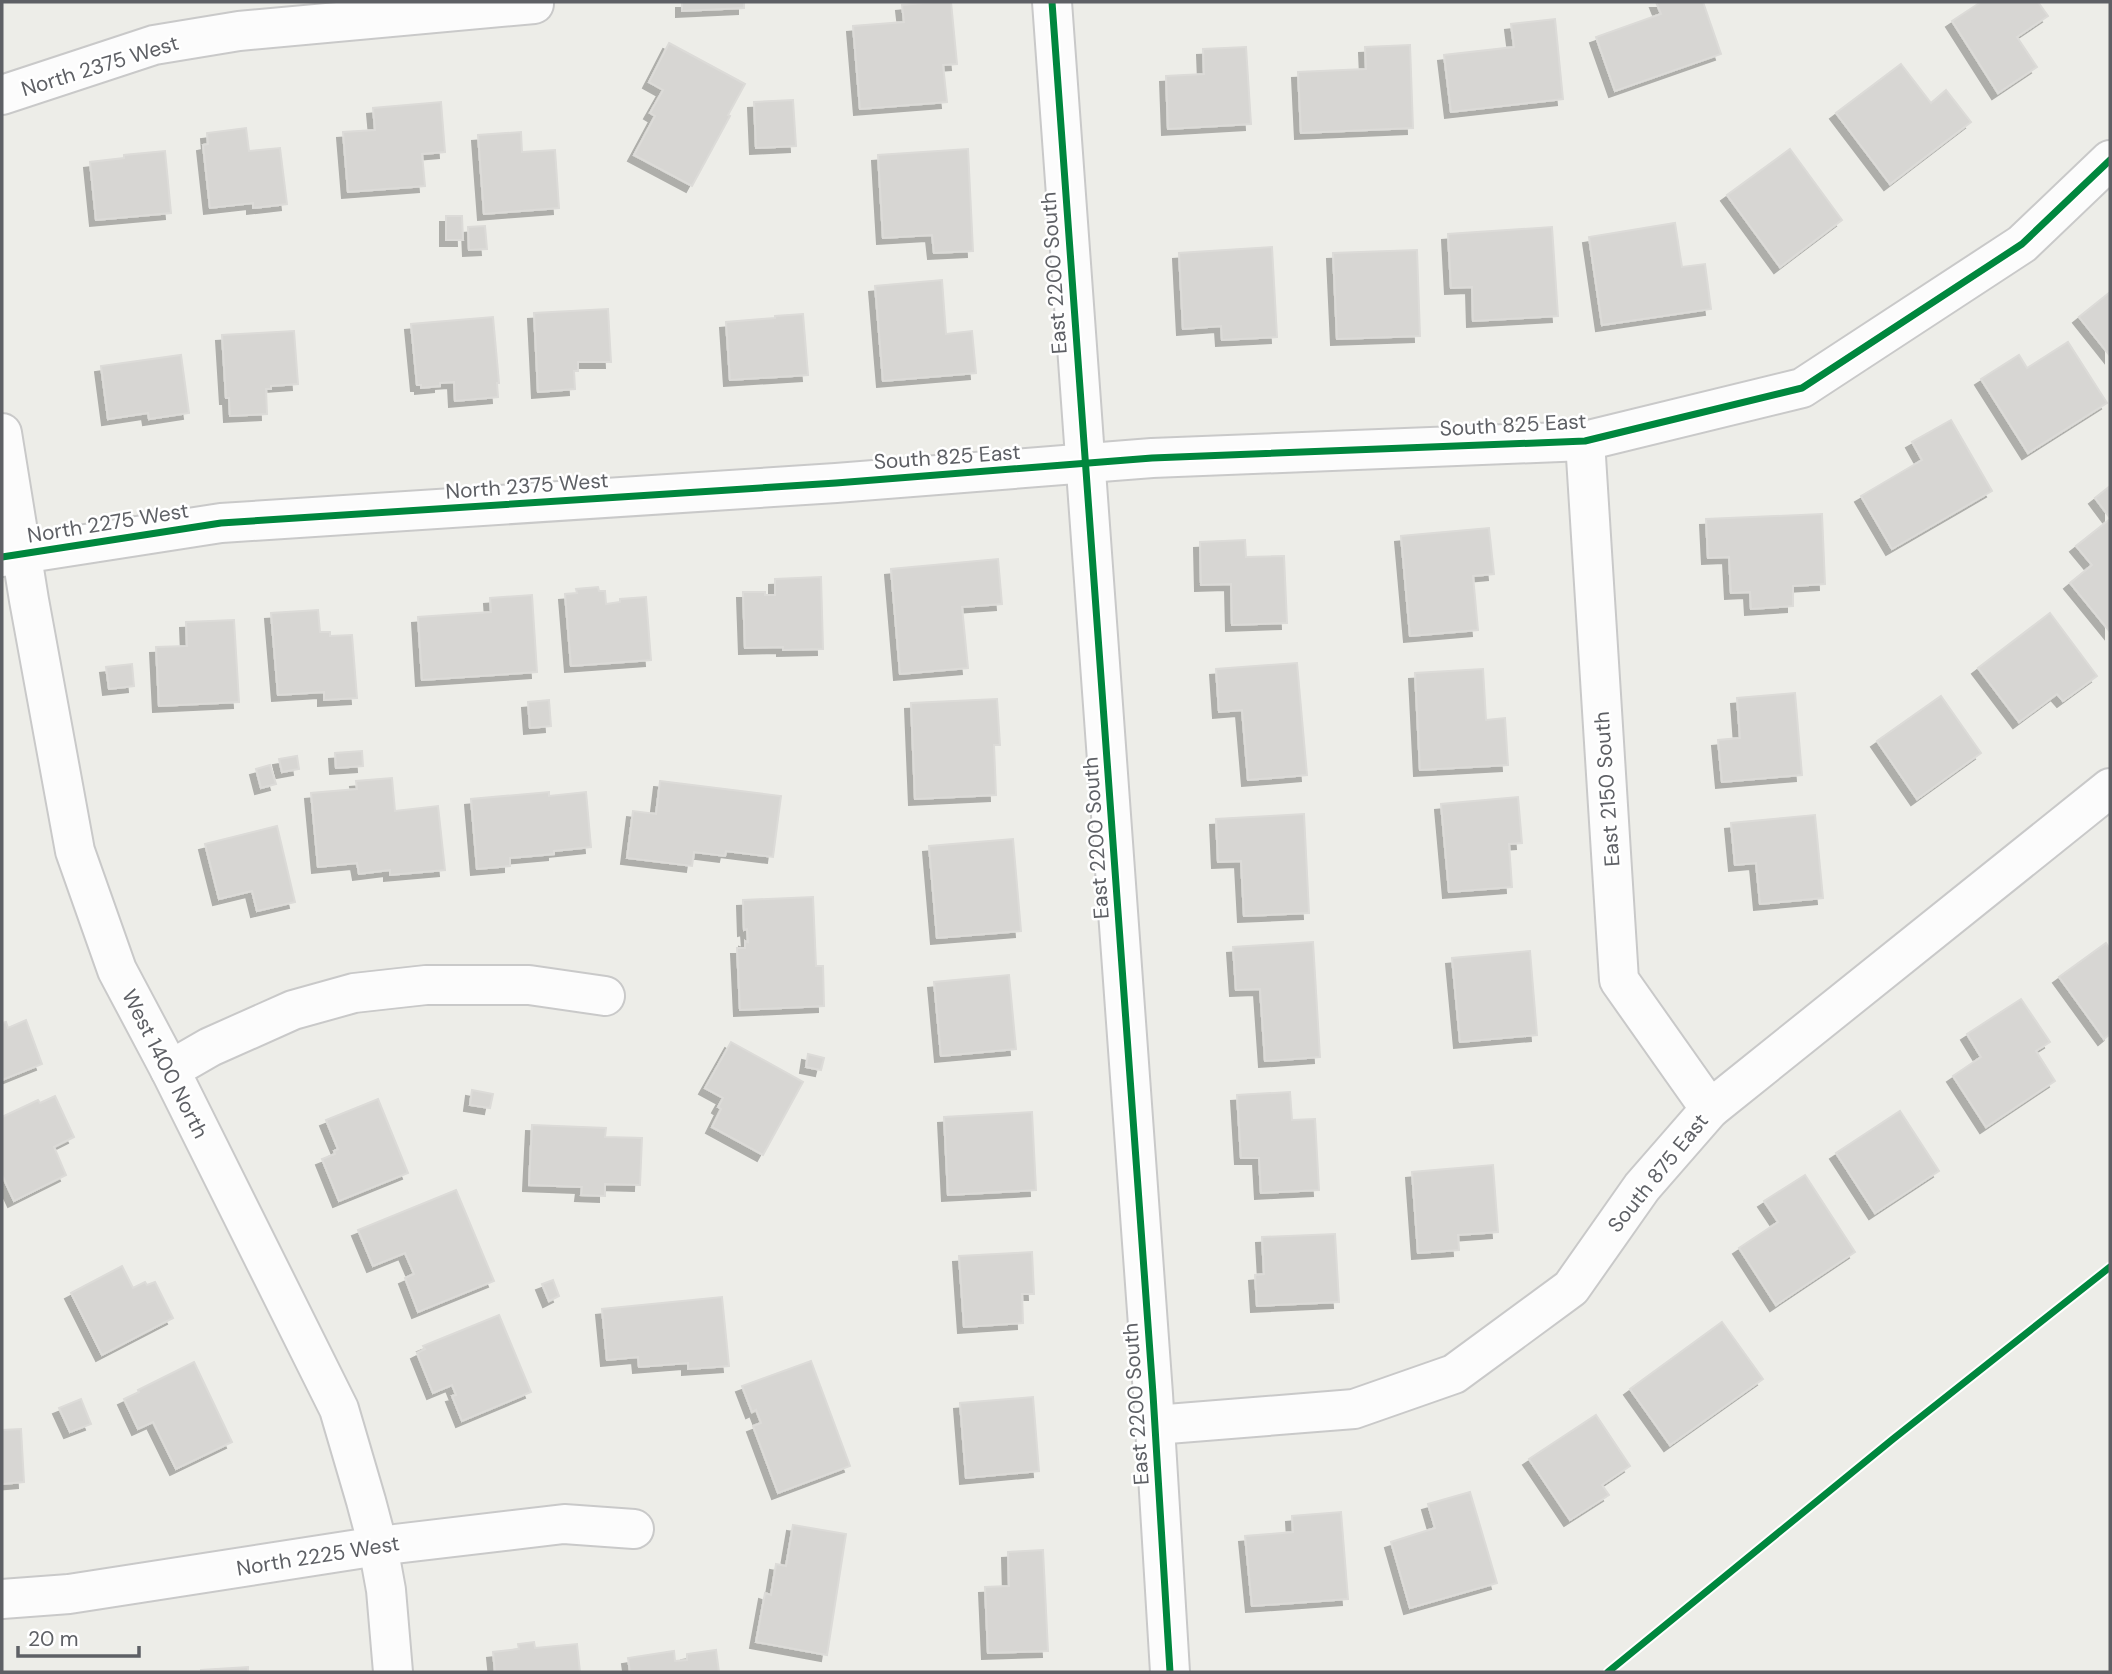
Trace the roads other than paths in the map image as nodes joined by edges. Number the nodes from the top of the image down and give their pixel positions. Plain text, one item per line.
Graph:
1 (1052, 2) edge
2 (534, 5) dead end
3 (2, 95) edge
4 (2110, 160) edge
5 (2, 433) edge
6 (1585, 440) junction
7 (1086, 464) junction
8 (836, 483) joint
9 (220, 523) joint
10 (12, 556) edge
11 (2110, 788) edge
12 (605, 996) dead end
13 (170, 1070) junction
14 (1710, 1109) junction
15 (1155, 1425) junction
16 (634, 1529) dead end
17 (377, 1546) junction
18 (2, 1599) edge
19 (393, 1672) edge
20 (1170, 1672) edge

1 - 7 street, East 2200 South
2 - 3 street, North 2375 West
4 - 6 street, South 825 East
5 - 10 street, West 1400 North
6 - 7 street, South 825 East
6 - 14 street, East 2150 South
7 - 8 street, South 825 East
7 - 15 street, East 2200 South
8 - 9 street, North 2375 West
9 - 10 street, North 2275 West
10 - 13 street, West 1400 North
11 - 14 street, South 875 East
12 - 13 street
13 - 17 street, West 1400 North
14 - 15 street, South 875 East
15 - 20 street, East 2200 South
16 - 17 street, North 2225 West
17 - 18 street, North 2225 West
17 - 19 street, West 1400 North

